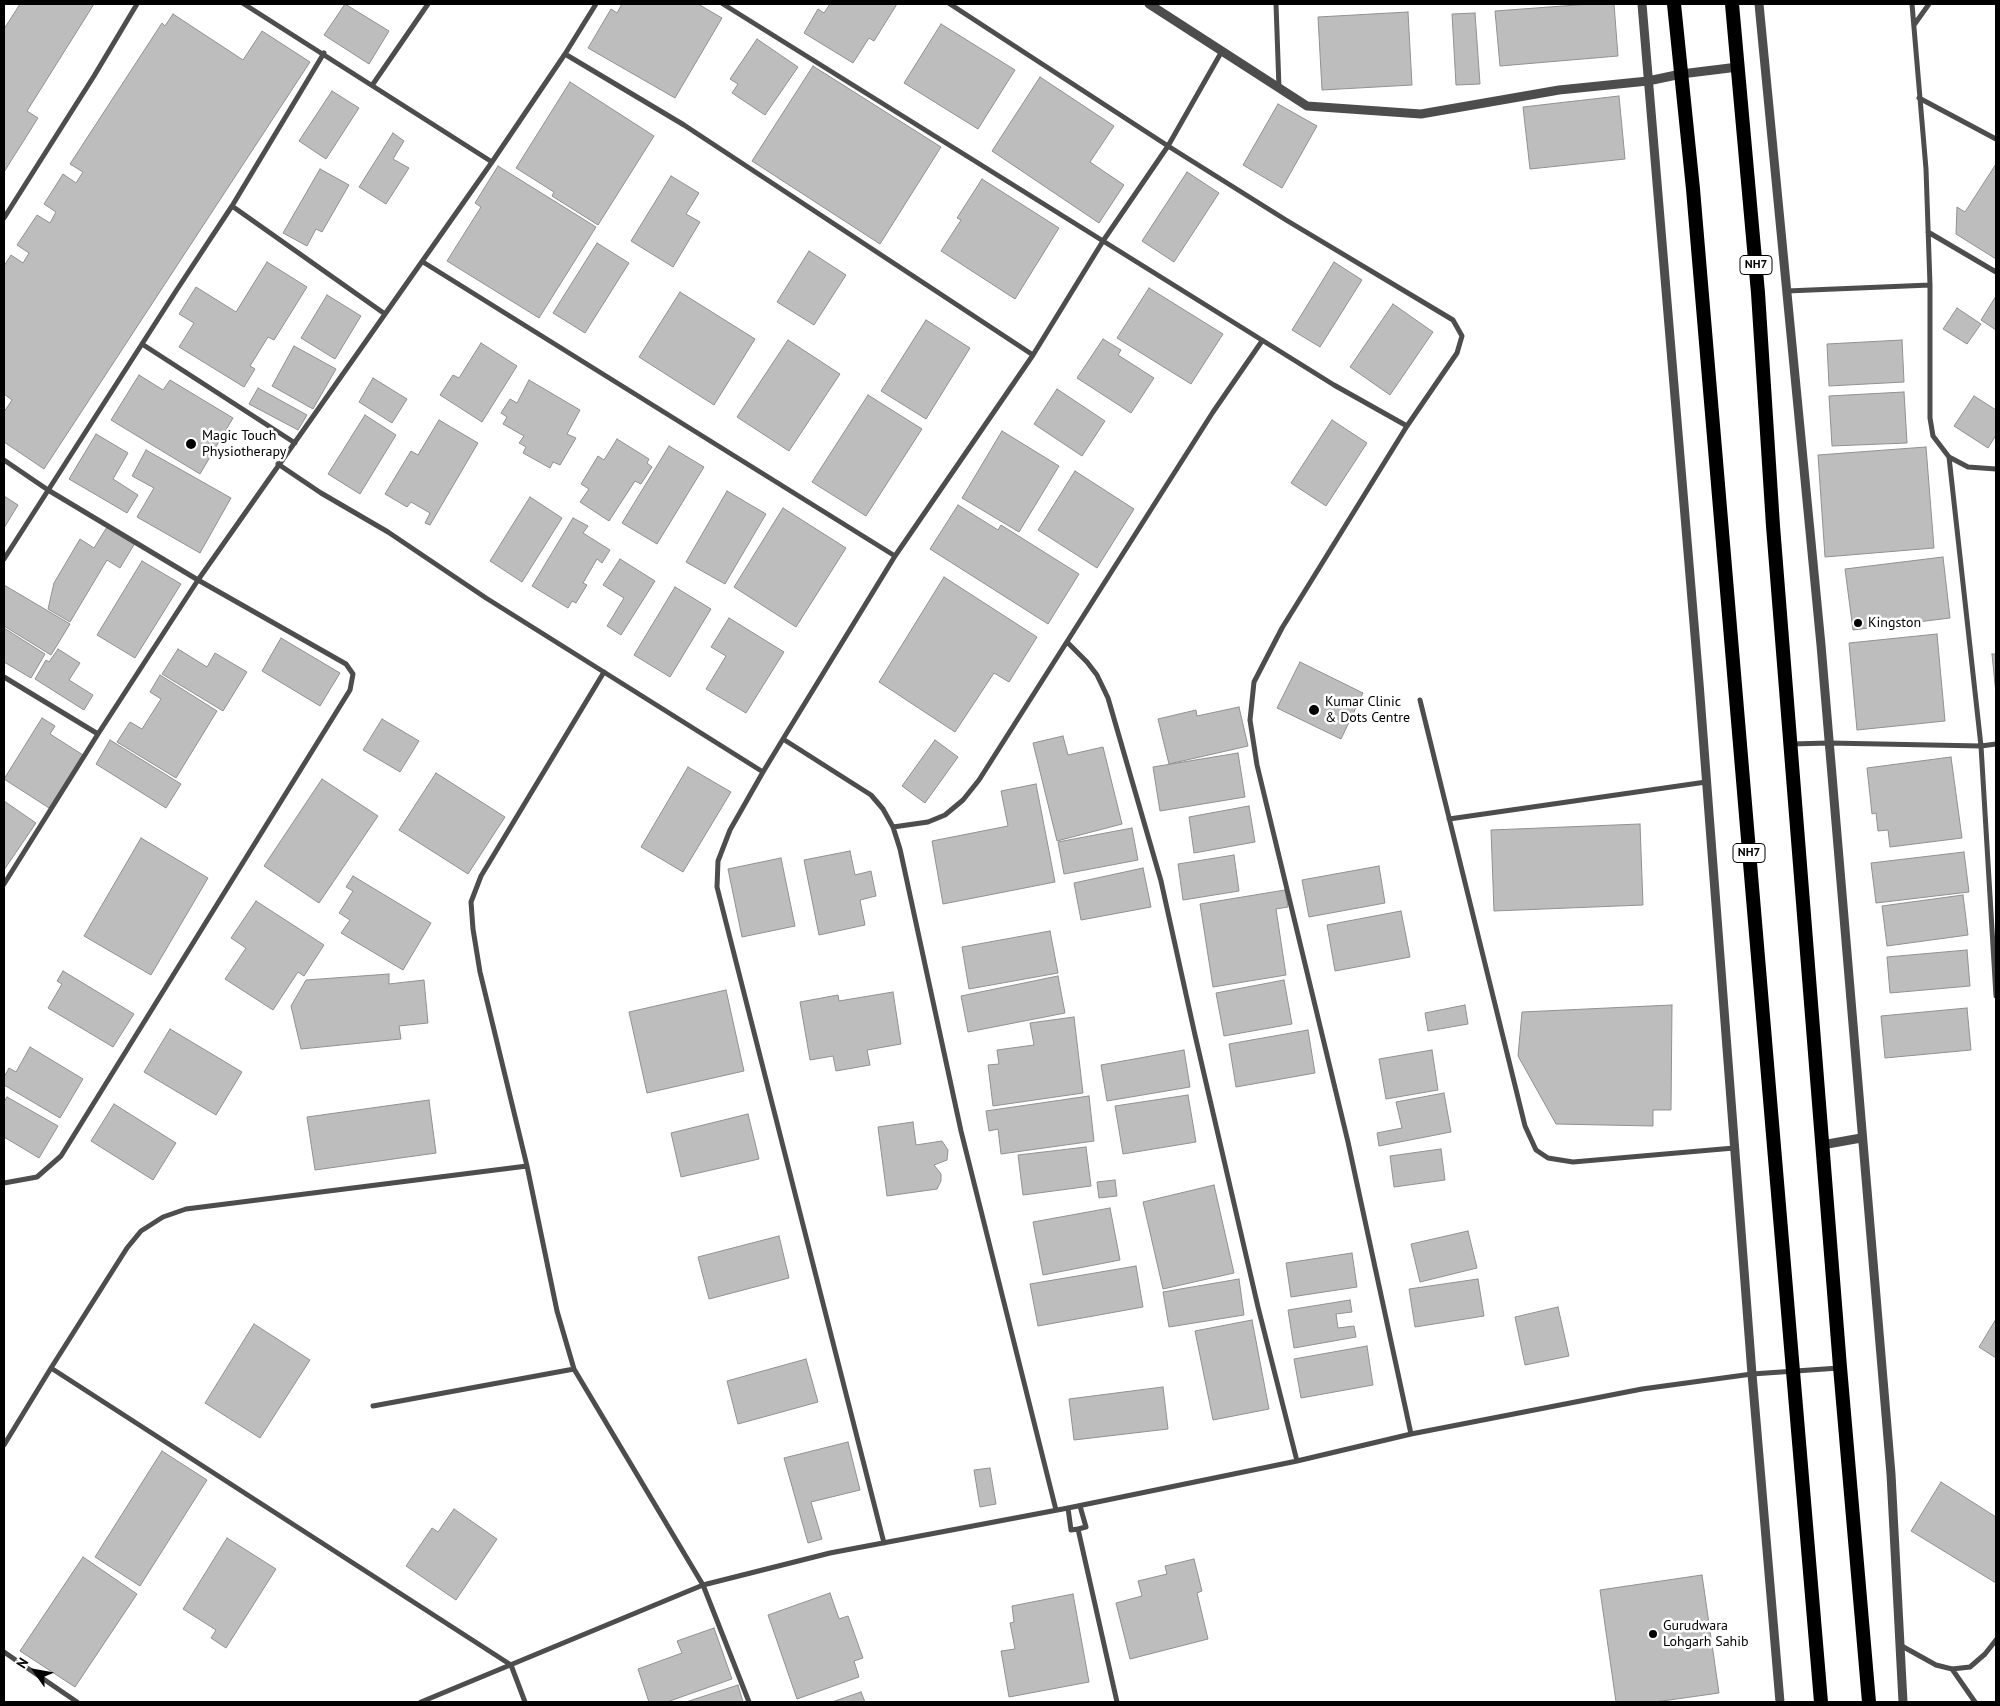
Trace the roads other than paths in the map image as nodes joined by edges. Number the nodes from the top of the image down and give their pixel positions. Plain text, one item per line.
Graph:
1 (137, 4) edge
2 (244, 4) edge
3 (428, 4) edge
4 (596, 4) edge
5 (723, 4) edge
6 (950, 4) edge
7 (1148, 4) edge
8 (1276, 4) edge
9 (1642, 4) edge
10 (1674, 4) edge
11 (1732, 4) edge
12 (1759, 4) edge
13 (1912, 4) edge
14 (1929, 4) edge
15 (1914, 25) junction
16 (1222, 51) junction
17 (324, 53) junction
18 (565, 54) junction
19 (1738, 67) junction
20 (1681, 74) junction
21 (1648, 81) junction
22 (373, 84) junction
23 (1279, 88) junction
24 (1919, 98) junction
25 (1996, 139) edge
26 (1168, 146) junction
27 (492, 162) junction
28 (232, 206) junction
29 (4, 218) edge
30 (1928, 232) junction
31 (1103, 241) junction
32 (423, 262) junction
33 (1996, 272) edge
34 (1930, 285) junction
35 (1788, 291) junction
36 (386, 314) junction
37 (1262, 341) junction
38 (142, 344) junction
39 (1033, 355) junction
40 (1407, 426) junction
41 (295, 443) junction
42 (1949, 456) junction
43 (4, 460) edge
44 (278, 464) junction
45 (1996, 469) edge
46 (48, 490) junction
47 (895, 556) junction
48 (4, 559) edge
49 (198, 580) junction
50 (1068, 643) junction
51 (604, 672) junction
52 (4, 677) edge
53 (1420, 700) dead end
54 (98, 734) junction
55 (783, 740) junction
56 (1829, 743) junction
57 (1791, 744) junction
58 (1996, 744) edge
59 (1981, 746) junction
60 (763, 772) junction
61 (1706, 782) junction
62 (1450, 819) junction
63 (893, 827) junction
64 (4, 884) edge
65 (1994, 917) edge
66 (1996, 996) edge
67 (1861, 1138) junction
68 (1822, 1145) junction
69 (1734, 1148) junction
70 (527, 1166) junction
71 (4, 1183) edge
72 (51, 1368) junction
73 (1840, 1368) junction
74 (574, 1369) junction
75 (1793, 1372) junction
76 (1752, 1374) junction
77 (373, 1406) dead end
78 (1411, 1434) junction
79 (4, 1445) edge
80 (1297, 1461) junction
81 (1080, 1506) junction
82 (1068, 1508) junction
83 (1056, 1510) junction
84 (1078, 1529) junction
85 (884, 1543) junction
86 (703, 1584) junction
87 (1996, 1640) edge
88 (1900, 1645) junction
89 (4, 1652) edge
90 (511, 1665) junction
91 (1952, 1668) junction
92 (77, 1702) edge
93 (420, 1702) edge
94 (525, 1702) edge
95 (750, 1702) edge
96 (1116, 1702) edge
97 (1780, 1702) edge
98 (1821, 1702) edge
99 (1869, 1702) edge
100 (1903, 1702) edge
101 (1975, 1702) edge

1 - 29 street
2 - 17 street
3 - 22 street
4 - 18 street
5 - 31 street
6 - 26 street
7 - 16 street
8 - 23 street
9 - 21 street
10 - 20 highway, NH7
11 - 19 highway, NH7
12 - 35 street
13 - 15 street
14 - 15 street
15 - 24 street
16 - 23 street
16 - 26 street
17 - 22 street
17 - 28 street
18 - 27 street
18 - 39 street
19 - 20 street
19 - 57 highway, NH7
20 - 21 street
20 - 75 highway, NH7
21 - 23 street
21 - 61 street
22 - 27 street
24 - 25 street
24 - 30 street
26 - 31 street
26 - 40 street
27 - 32 street
28 - 36 street
28 - 38 street
30 - 33 street
30 - 34 street
31 - 37 street
31 - 39 street
32 - 36 street
32 - 47 street
34 - 35 street
34 - 42 street
35 - 56 street
36 - 41 street
37 - 40 street
37 - 50 street
38 - 41 street
38 - 46 street
39 - 47 street
40 - 78 street
41 - 44 street
42 - 45 street
42 - 59 street
43 - 46 street
44 - 49 street
44 - 51 street
46 - 48 street
46 - 49 street
47 - 55 street
49 - 54 street
49 - 71 street
50 - 63 street
50 - 80 street
51 - 60 street
51 - 70 street
52 - 54 street
53 - 62 street
54 - 64 street
55 - 60 street
55 - 63 street
56 - 57 street
56 - 59 street
56 - 67 street
57 - 68 highway, NH7
58 - 59 street
59 - 65 street
60 - 85 street
61 - 62 street
61 - 69 street
62 - 69 street
63 - 83 street
65 - 66 street
67 - 68 street
67 - 88 street
68 - 73 highway, NH7
69 - 76 street
70 - 72 street
70 - 74 street
72 - 79 street
72 - 90 street
73 - 75 street
73 - 99 highway, NH7
74 - 77 street
74 - 86 street
75 - 76 street
75 - 98 highway, NH7
76 - 78 street
76 - 97 street
78 - 80 street
80 - 81 street
81 - 82 street
81 - 84 street
82 - 83 street
82 - 84 street
83 - 85 street
84 - 96 street
85 - 86 street
86 - 90 street
86 - 95 street
87 - 91 street
88 - 91 street
88 - 100 street
89 - 92 street
90 - 93 street
90 - 94 street
91 - 101 street

